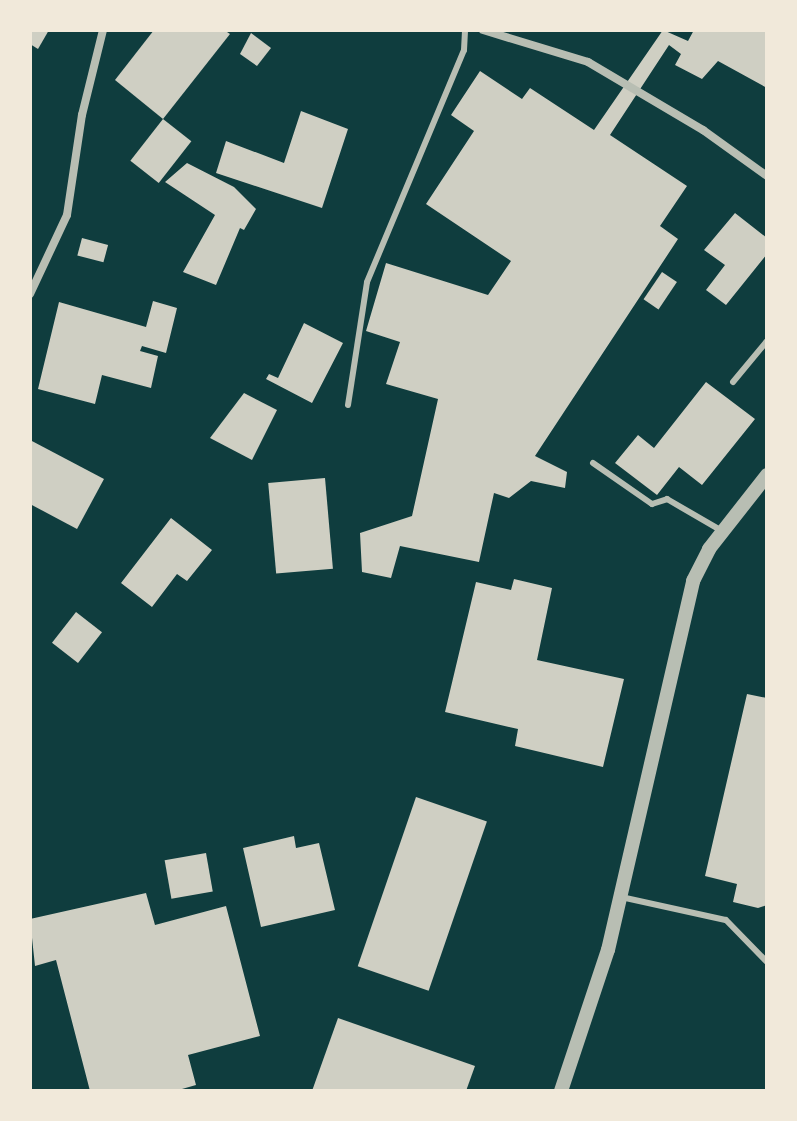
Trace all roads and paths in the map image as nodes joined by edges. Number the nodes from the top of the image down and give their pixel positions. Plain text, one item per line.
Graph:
1 (103, 30) edge
2 (465, 30) edge
3 (483, 30) edge
4 (767, 176) edge
5 (30, 294) edge
6 (767, 341) edge
7 (733, 382) dead end
8 (348, 405) dead end
9 (593, 463) dead end
10 (767, 475) edge
11 (722, 531) junction
12 (621, 897) junction
13 (767, 962) edge
14 (561, 1091) edge

1 - 5 street
2 - 8 lane
3 - 4 street
6 - 7 lane
9 - 11 lane
10 - 11 street
11 - 12 street
12 - 13 lane
12 - 14 street

